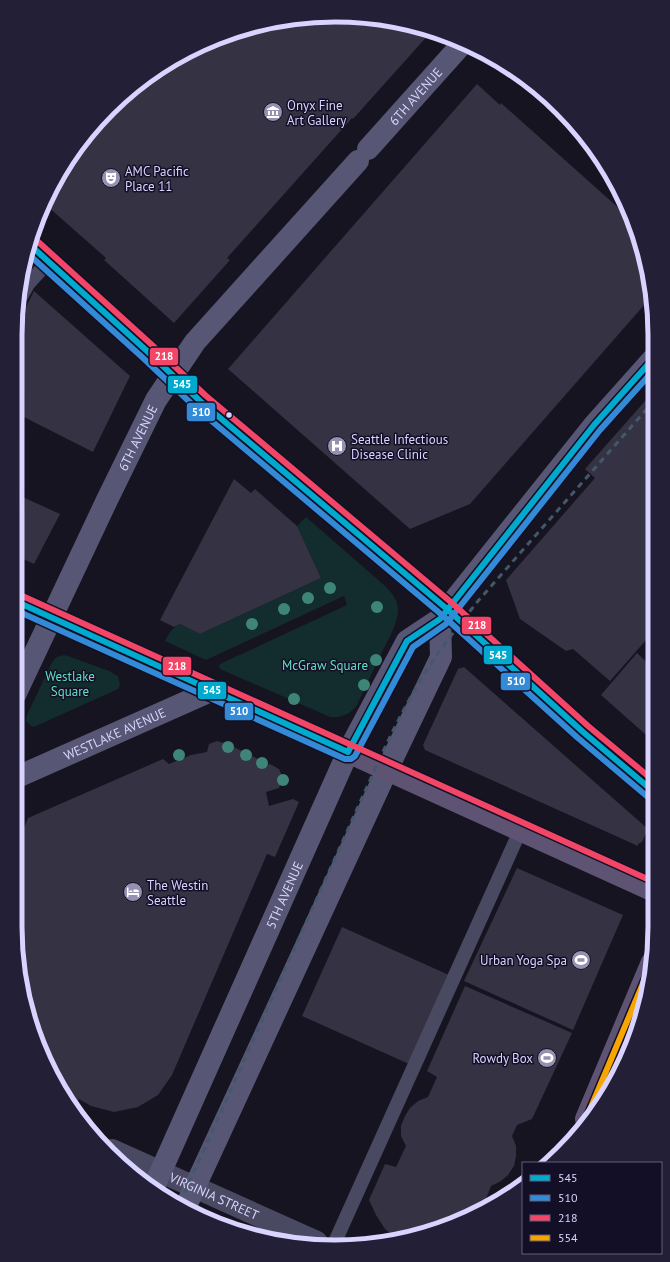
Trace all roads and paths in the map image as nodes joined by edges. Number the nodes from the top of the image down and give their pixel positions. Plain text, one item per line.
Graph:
1 (459, 48) edge
2 (34, 249) edge
3 (48, 262) junction
4 (26, 288) edge
5 (648, 364) edge
6 (172, 375) junction
7 (22, 604) edge
8 (444, 614) junction
9 (52, 617) junction
10 (22, 679) edge
11 (213, 690) junction
12 (348, 752) junction
13 (386, 770) junction
14 (22, 775) edge
15 (648, 787) edge
16 (520, 831) junction
17 (648, 888) edge
18 (643, 985) edge
19 (591, 1106) edge
20 (126, 1160) edge
21 (157, 1180) edge
22 (191, 1197) edge
23 (306, 1238) edge
24 (336, 1240) edge

1 - 6 main road, 6TH AVENUE
2 - 3 main road
3 - 4 lane
3 - 6 main road
5 - 8 main road, 5TH AVENUE
6 - 8 main road
6 - 9 main road, 6TH AVENUE
7 - 9 main road
8 - 12 main road, 5TH AVENUE
8 - 13 main road
8 - 15 main road
9 - 10 main road, 6TH AVENUE
9 - 11 main road
11 - 12 main road
11 - 14 main road, WESTLAKE AVENUE
12 - 13 main road
12 - 21 main road, 5TH AVENUE
13 - 16 main road
13 - 22 main road
16 - 17 main road
16 - 24 lane
18 - 19 main road
20 - 21 street, VIRGINIA STREET
21 - 22 street, VIRGINIA STREET
22 - 23 street, VIRGINIA STREET

